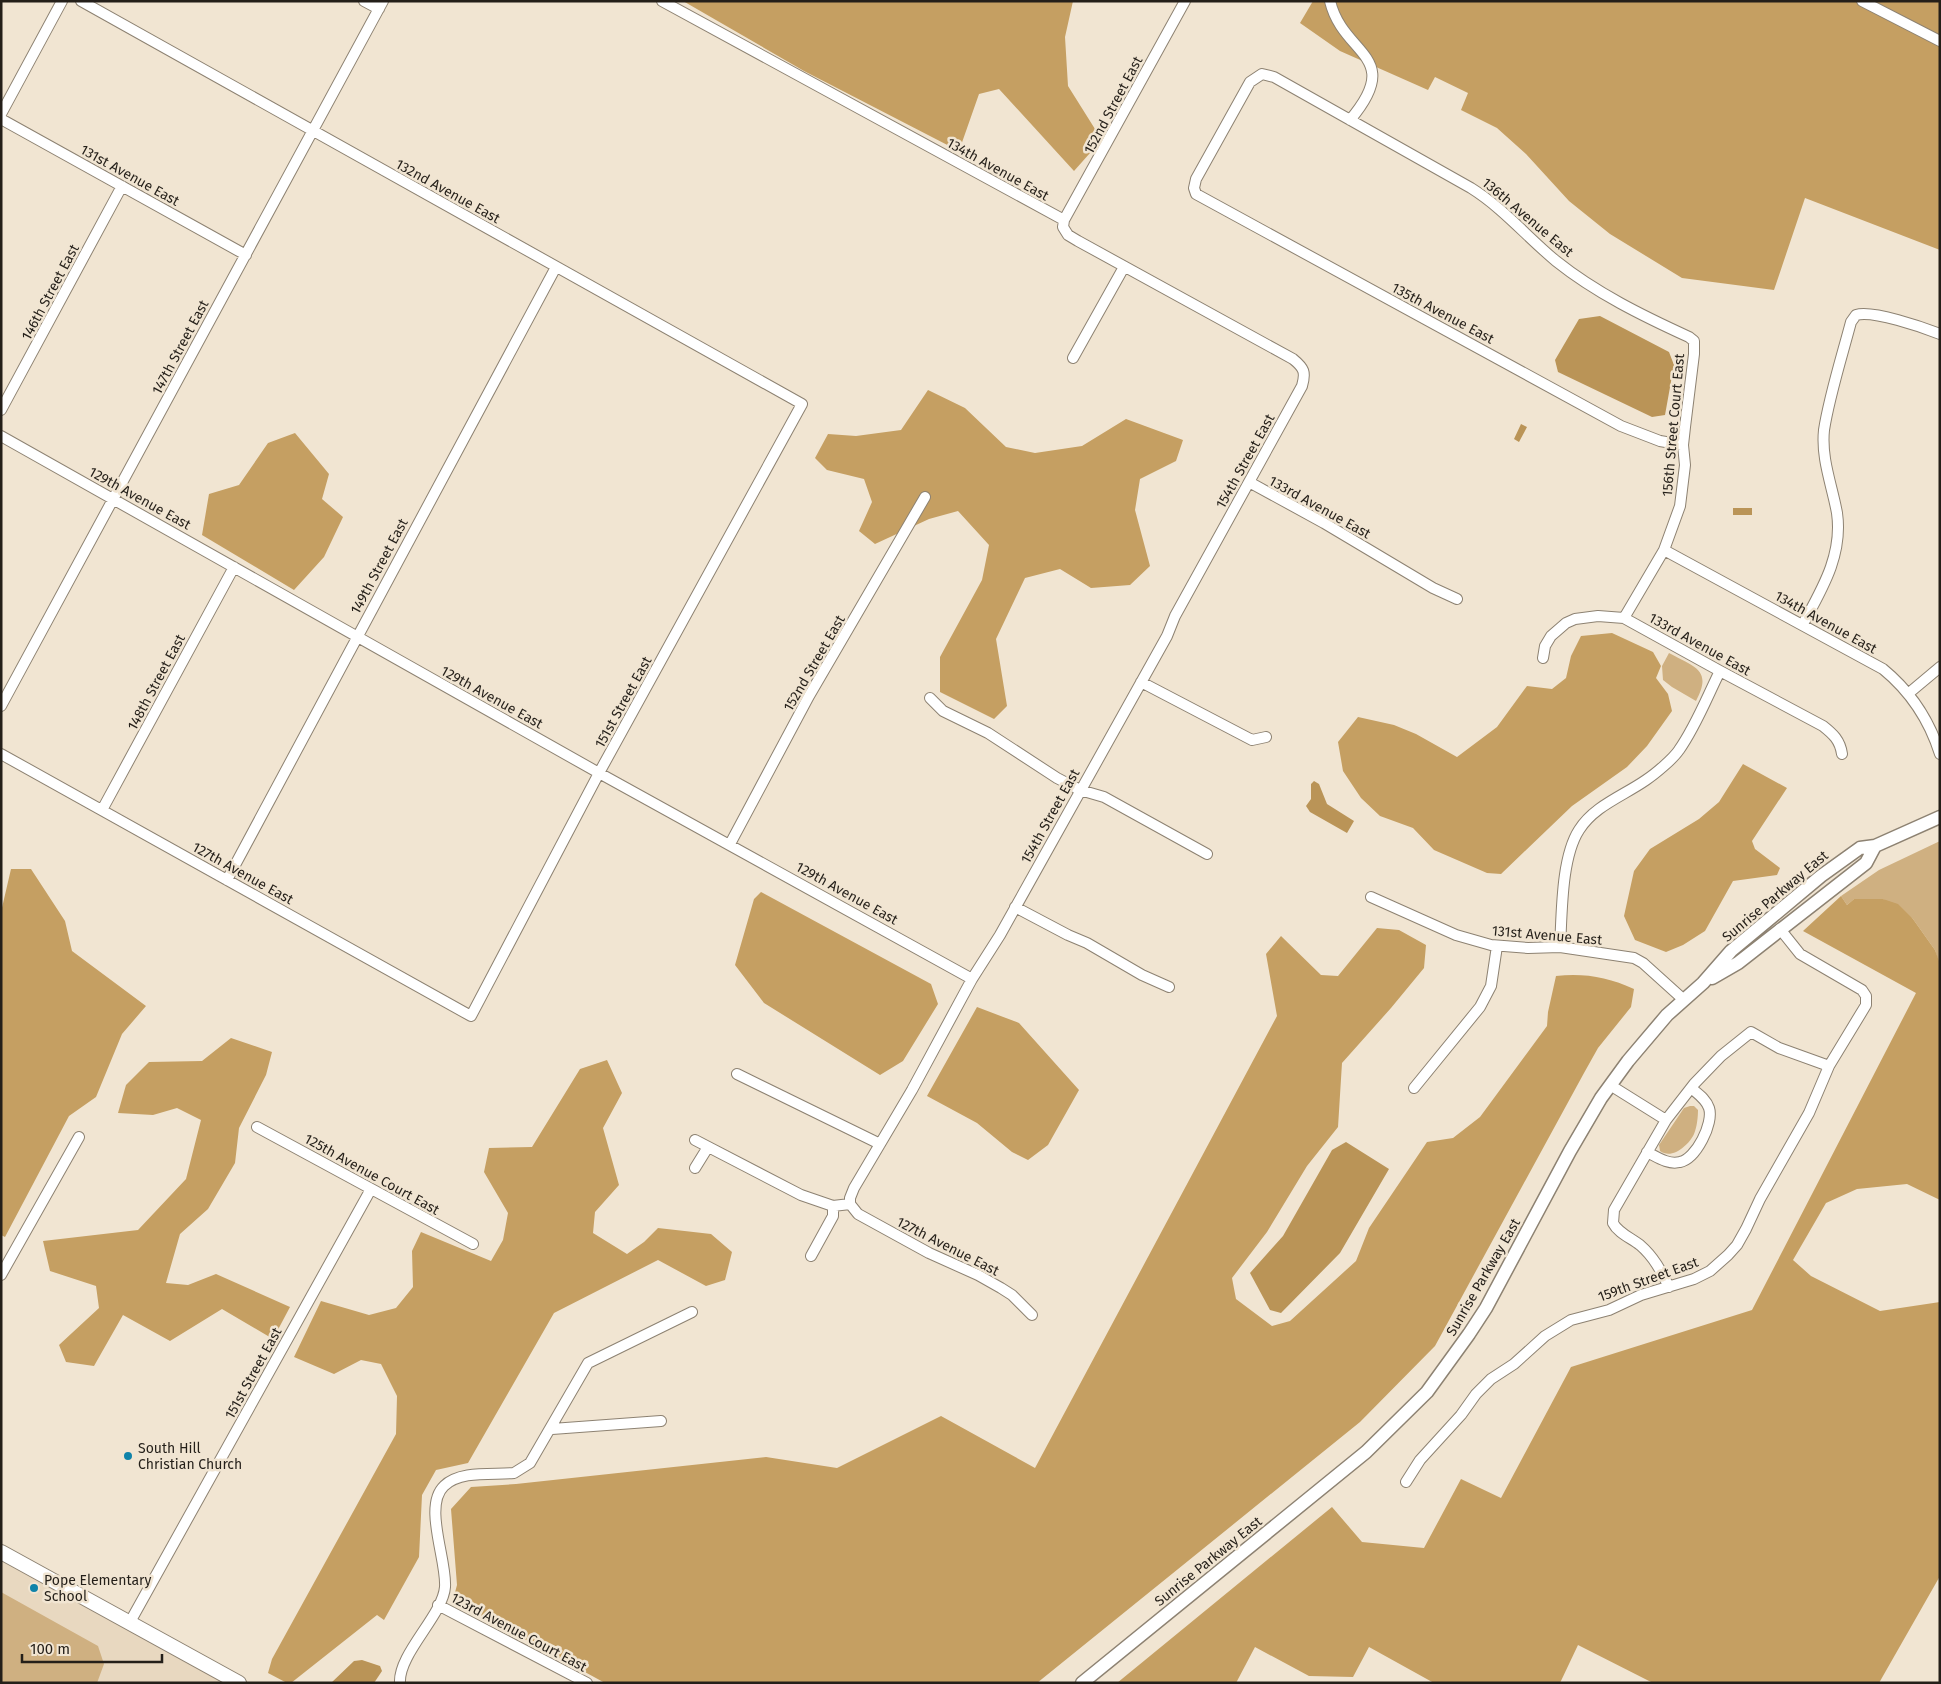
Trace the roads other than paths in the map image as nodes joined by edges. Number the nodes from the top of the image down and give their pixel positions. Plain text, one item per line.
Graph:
1 (62, 1) edge
2 (81, 1) edge
3 (364, 1) edge
4 (662, 1) edge
5 (1185, 1) edge
6 (1330, 1) edge
7 (1862, 1) edge
8 (381, 5) edge
9 (1940, 41) edge
10 (1, 114) edge
11 (1, 119) edge
12 (1350, 120) junction
13 (313, 131) junction
14 (122, 186) junction
15 (1195, 192) joint
16 (1064, 220) junction
17 (246, 255) junction
18 (556, 267) junction
19 (1124, 267) junction
20 (1940, 334) edge
21 (1694, 341) joint
22 (1073, 358) dead end
23 (1305, 375) joint
24 (802, 404) joint
25 (1, 410) edge
26 (1, 436) edge
27 (1683, 445) junction
28 (1249, 482) junction
29 (925, 497) dead end
30 (113, 500) junction
31 (1664, 550) junction
32 (234, 567) junction
33 (1457, 599) dead end
34 (1624, 618) junction
35 (1803, 624) junction
36 (356, 636) junction
37 (1543, 658) dead end
38 (1940, 668) edge
39 (1720, 671) junction
40 (1141, 682) junction
41 (1909, 693) junction
42 (930, 698) dead end
43 (1, 706) edge
44 (1266, 737) dead end
45 (1, 754) edge
46 (1842, 754) dead end
47 (1940, 754) edge
48 (599, 774) junction
49 (1080, 790) junction
50 (102, 810) junction
51 (1940, 817) edge
52 (730, 844) junction
53 (1875, 846) junction
54 (1207, 854) dead end
55 (227, 880) junction
56 (1371, 897) dead end
57 (1015, 907) junction
58 (1780, 929) junction
59 (1497, 946) junction
60 (1560, 947) junction
61 (972, 979) junction
62 (1703, 982) junction
63 (1169, 987) dead end
64 (1684, 1000) junction
65 (471, 1016) joint
66 (1829, 1066) junction
67 (737, 1074) dead end
68 (1610, 1085) junction
69 (1414, 1088) dead end
70 (1691, 1088) junction
71 (1666, 1120) junction
72 (257, 1127) dead end
73 (78, 1137) dead end
74 (695, 1140) dead end
75 (880, 1144) junction
76 (708, 1146) junction
77 (1647, 1152) junction
78 (695, 1168) dead end
79 (371, 1188) junction
80 (850, 1204) junction
81 (833, 1206) junction
82 (473, 1244) dead end
83 (811, 1256) dead end
84 (1, 1275) edge
85 (1669, 1287) junction
86 (692, 1312) dead end
87 (1032, 1315) dead end
88 (661, 1421) dead end
89 (552, 1429) junction
90 (1406, 1482) dead end
91 (2, 1553) edge
92 (438, 1605) junction
93 (130, 1622) junction
94 (400, 1682) edge
95 (239, 1683) edge
96 (587, 1683) edge
97 (1082, 1683) edge

1 - 10 street
2 - 13 street, 132nd Avenue East
3 - 8 street
4 - 16 street, 134th Avenue East
5 - 16 street, 152nd Street East
6 - 12 street
7 - 9 street
8 - 13 street, 147th Street East
11 - 14 street, 131st Avenue East
12 - 15 street, 136th Avenue East
12 - 21 street, 136th Avenue East
13 - 17 street, 147th Street East
13 - 18 street, 132nd Avenue East
14 - 17 street, 131st Avenue East
14 - 25 street, 146th Street East
15 - 27 street, 135th Avenue East
16 - 19 street, 134th Avenue East
17 - 30 street, 147th Street East
18 - 24 street, 132nd Avenue East
18 - 36 street, 149th Street East
19 - 22 street
19 - 23 street, 134th Avenue East
20 - 35 street
21 - 27 street, 156th Street Court East
23 - 28 street, 154th Street East
24 - 48 street, 151st Street East
26 - 30 street, 129th Avenue East
27 - 31 street, 156th Street Court East
28 - 33 street, 133rd Avenue East
28 - 40 street, 154th Street East
29 - 52 street, 152nd Street East
30 - 32 street, 129th Avenue East
30 - 43 street, 147th Street East
31 - 34 street, 156th Street Court East
31 - 35 street, 134th Avenue East
32 - 36 street, 129th Avenue East
32 - 50 street, 148th Street East
34 - 37 street, 133rd Avenue East
34 - 39 street, 133rd Avenue East
35 - 41 street, 134th Avenue East
36 - 48 street, 129th Avenue East
36 - 55 street, 149th Street East
38 - 41 street
39 - 46 street, 133rd Avenue East
39 - 60 street
40 - 44 street
40 - 49 street, 154th Street East
41 - 47 street, 134th Avenue East
42 - 49 street
45 - 50 street, 127th Avenue East
48 - 52 street, 129th Avenue East
48 - 65 street, 151st Street East
49 - 54 street
49 - 57 street, 154th Street East
50 - 55 street, 127th Avenue East
51 - 53 street, Sunrise Parkway East
52 - 61 street, 129th Avenue East
53 - 58 street, Sunrise Parkway East
53 - 62 street, Sunrise Parkway East
55 - 65 street, 127th Avenue East
56 - 59 street, 131st Avenue East
57 - 61 street, 154th Street East
57 - 63 street
58 - 62 street, Sunrise Parkway East
58 - 66 street, 159th Street East
59 - 60 street, 131st Avenue East
59 - 69 street
60 - 64 street, 131st Avenue East
61 - 75 street, 154th Street East
62 - 64 street, Sunrise Parkway East
64 - 68 street, Sunrise Parkway East
66 - 70 street
66 - 85 street, 159th Street East
67 - 75 street
68 - 71 street
68 - 97 street, Sunrise Parkway East
70 - 71 street
70 - 77 street
71 - 77 street
72 - 79 street, 125th Avenue Court East
73 - 84 street
74 - 76 street
75 - 80 street, 154th Street East
76 - 78 street
76 - 81 street
77 - 85 street
79 - 82 street, 125th Avenue Court East
79 - 93 street, 151st Street East
80 - 81 street
80 - 87 street, 127th Avenue East
81 - 83 street
85 - 90 street, 159th Street East
86 - 89 street
88 - 89 street
89 - 92 street
91 - 93 main road
92 - 94 street
92 - 96 street, 123rd Avenue Court East
93 - 95 main road

